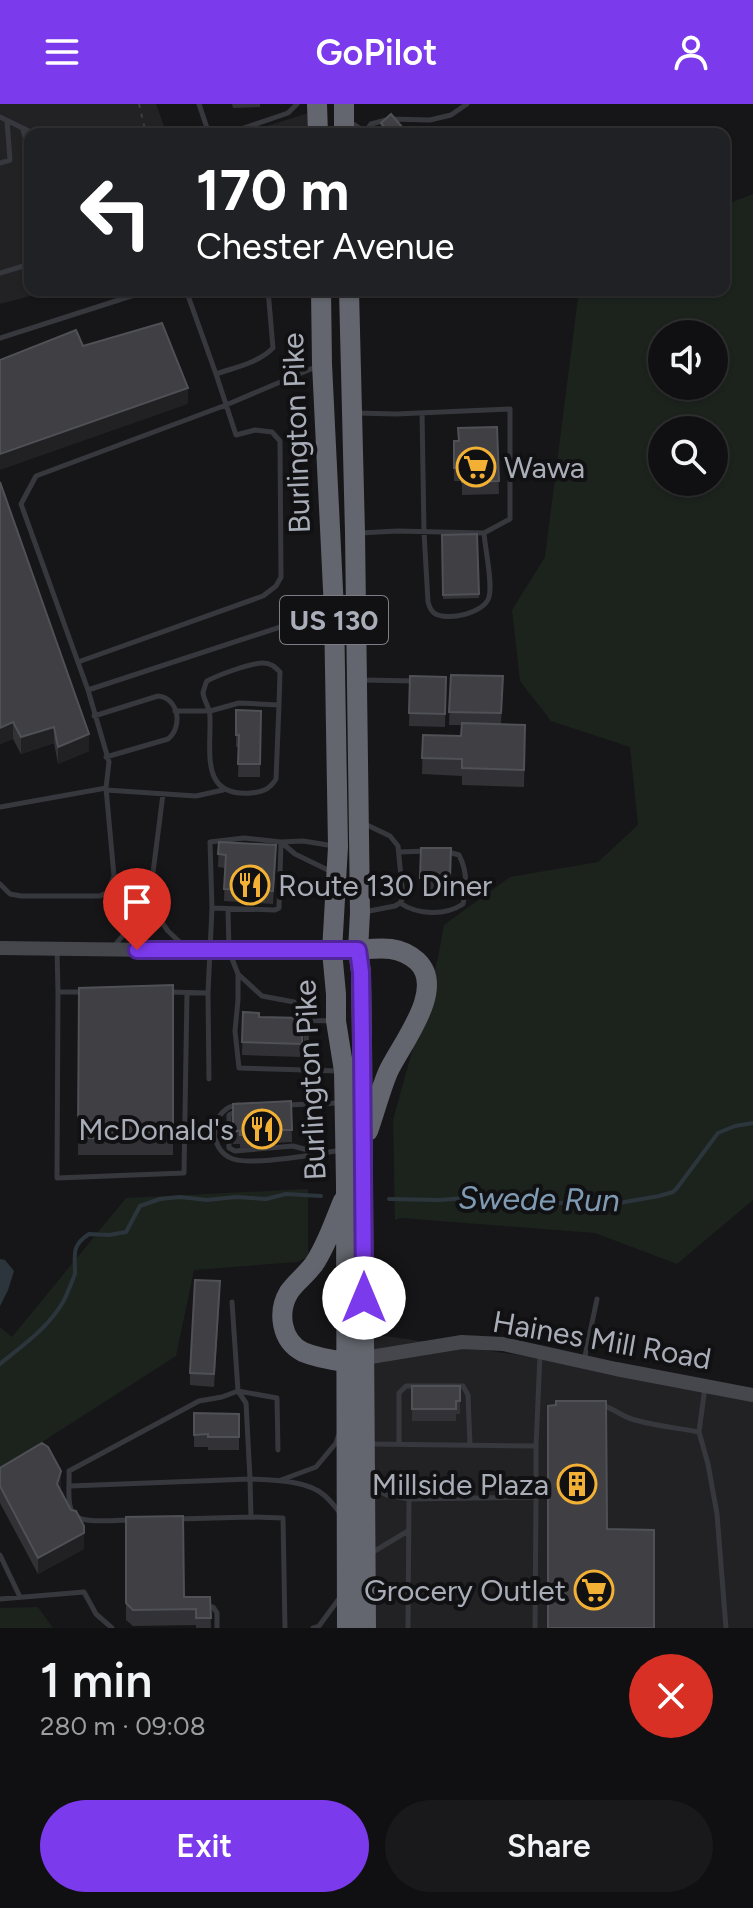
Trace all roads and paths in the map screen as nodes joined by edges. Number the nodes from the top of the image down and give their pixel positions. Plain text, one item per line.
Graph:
1 (139, 104) edge
2 (199, 104) edge
3 (297, 104) edge
4 (467, 104) edge
5 (0, 117) edge
6 (7, 121) junction
7 (145, 128) edge
8 (207, 128) edge
9 (244, 128) edge
10 (369, 128) edge
11 (23, 130) joint
12 (24, 134) edge
13 (0, 163) edge
14 (24, 266) edge
15 (0, 273) edge
16 (131, 296) edge
17 (188, 296) edge
18 (269, 296) edge
19 (321, 296) edge
20 (349, 296) edge
21 (0, 338) edge
22 (322, 364) junction
23 (216, 374) junction
24 (226, 405) junction
25 (352, 413) junction
26 (422, 413) junction
27 (424, 532) junction
28 (355, 533) junction
29 (484, 533) junction
30 (334, 610) junction
31 (78, 662) junction
32 (357, 679) junction
33 (423, 681) edge
34 (88, 690) junction
35 (279, 705) junction
36 (175, 711) junction
37 (210, 711) junction
38 (94, 716) junction
39 (106, 757) junction
40 (106, 789) junction
41 (223, 790) junction
42 (163, 794) junction
43 (0, 807) edge
44 (358, 820) junction
45 (281, 842) junction
46 (338, 847) junction
47 (399, 849) junction
48 (337, 875) junction
49 (0, 884) edge
50 (400, 903) junction
51 (149, 904) junction
52 (212, 908) junction
53 (228, 909) junction
54 (360, 913) junction
55 (0, 948) edge
56 (56, 949) junction
57 (111, 950) junction
58 (188, 950) junction
59 (358, 950) junction
60 (210, 951) junction
61 (229, 951) junction
62 (332, 951) junction
63 (238, 974) junction
64 (58, 992) junction
65 (86, 992) edge
66 (159, 992) edge
67 (187, 993) junction
68 (208, 993) junction
69 (306, 1020) junction
70 (336, 1021) junction
71 (307, 1070) junction
72 (344, 1071) junction
73 (209, 1079) dead end
74 (344, 1102) junction
75 (281, 1105) edge
76 (297, 1105) junction
77 (274, 1110) edge
78 (354, 1148) junction
79 (320, 1153) junction
80 (346, 1193) junction
81 (597, 1299) dead end
82 (232, 1302) dead end
83 (540, 1352) junction
84 (355, 1360) junction
85 (584, 1362) junction
86 (705, 1386) junction
87 (238, 1391) junction
88 (753, 1395) edge
89 (591, 1404) edge
90 (546, 1412) edge
91 (346, 1414) junction
92 (538, 1414) junction
93 (699, 1432) junction
94 (365, 1444) junction
95 (399, 1445) junction
96 (470, 1445) junction
97 (536, 1446) junction
98 (278, 1450) dead end
99 (250, 1479) junction
100 (281, 1480) junction
101 (365, 1484) junction
102 (70, 1486) junction
103 (536, 1497) junction
104 (409, 1499) junction
105 (251, 1517) junction
106 (173, 1519) edge
107 (143, 1520) edge
108 (347, 1521) junction
109 (408, 1531) junction
110 (0, 1555) edge
111 (365, 1557) junction
112 (347, 1585) junction
113 (20, 1597) junction
114 (0, 1599) edge
115 (205, 1606) edge
116 (112, 1628) edge
117 (217, 1628) edge
118 (285, 1628) edge
119 (313, 1628) edge
120 (347, 1628) edge
121 (366, 1628) edge
122 (408, 1628) edge
123 (535, 1628) edge
124 (726, 1628) edge

1 - 7 path
2 - 8 lane
3 - 9 lane
4 - 10 lane
5 - 6 lane
6 - 11 lane
6 - 13 lane
11 - 12 lane
14 - 15 lane
16 - 21 lane
17 - 23 lane
18 - 23 lane
19 - 22 highway, Burlington Pike / US 130
20 - 25 highway, Burlington Pike / US 130
22 - 24 lane
22 - 30 highway, Burlington Pike / US 130
23 - 24 lane
24 - 31 lane
24 - 31 lane
25 - 26 lane
25 - 28 highway, Burlington Pike / US 130
26 - 27 lane
26 - 29 lane
27 - 28 lane
27 - 29 lane
27 - 29 lane
28 - 32 highway, Burlington Pike / US 130
30 - 34 lane
30 - 46 highway, Burlington Pike / US 130
31 - 34 lane
32 - 33 lane
32 - 44 highway, Burlington Pike / US 130
34 - 38 lane
35 - 37 lane
35 - 37 lane
35 - 41 lane
36 - 37 lane
36 - 38 lane
36 - 39 lane
37 - 41 lane
38 - 39 lane
39 - 40 lane
40 - 42 lane
40 - 43 lane
40 - 49 lane
41 - 42 lane
42 - 51 lane
44 - 47 lane
44 - 54 highway, Burlington Pike / US 130
45 - 46 lane
45 - 48 lane
45 - 52 lane
45 - 53 lane
46 - 48 highway, Burlington Pike / US 130
47 - 50 lane
47 - 50 lane
48 - 62 highway, Burlington Pike / US 130
50 - 54 lane
51 - 57 lane
51 - 58 lane
52 - 53 lane
52 - 60 lane
53 - 61 lane
54 - 59 highway, Burlington Pike / US 130
55 - 56 street
56 - 57 street
56 - 64 lane
57 - 58 street
58 - 60 street
59 - 62 street
59 - 78 highway, Burlington Pike / US 130
59 - 78 highway
60 - 61 street
60 - 68 lane
61 - 62 street
61 - 63 lane
62 - 70 highway, Burlington Pike / US 130
63 - 69 lane
63 - 71 lane
64 - 65 lane
64 - 67 lane
66 - 67 lane
67 - 68 lane
68 - 73 lane
69 - 70 lane
69 - 71 lane
70 - 72 highway, Burlington Pike / US 130
71 - 72 lane
72 - 74 highway, Burlington Pike / US 130
74 - 76 lane
74 - 78 highway, Burlington Pike / US 130
75 - 76 lane
76 - 77 lane
78 - 79 lane
78 - 80 highway, Burlington Pike / US 130
78 - 84 highway, Burlington Pike / US 130
79 - 79 lane
80 - 84 highway, Burlington Pike / US 130
80 - 84 highway
81 - 85 lane
82 - 87 lane
83 - 84 street, Haines Mill Road
83 - 85 street, Haines Mill Road
83 - 92 lane
84 - 91 highway, Burlington Pike / US 130
84 - 94 highway, Burlington Pike / US 130
85 - 86 street, Haines Mill Road
86 - 88 street, Haines Mill Road
86 - 93 lane
87 - 98 lane
87 - 99 lane
87 - 102 lane
89 - 93 lane
90 - 92 lane
91 - 100 lane
91 - 108 highway, Burlington Pike / US 130
92 - 97 lane
93 - 124 lane
94 - 95 lane
94 - 101 highway, Burlington Pike / US 130
95 - 96 lane
95 - 96 lane
96 - 97 lane
97 - 103 lane
99 - 100 lane
99 - 102 lane
99 - 105 lane
100 - 108 lane
101 - 104 lane
101 - 111 highway, Burlington Pike / US 130
102 - 107 lane
103 - 104 lane
103 - 123 lane
104 - 109 lane
105 - 106 lane
105 - 118 lane
108 - 112 highway, Burlington Pike / US 130
109 - 111 lane
109 - 122 lane
110 - 113 lane
111 - 121 highway, Burlington Pike / US 130
112 - 119 lane
112 - 120 highway, Burlington Pike / US 130
113 - 114 lane
113 - 116 lane
115 - 117 lane

